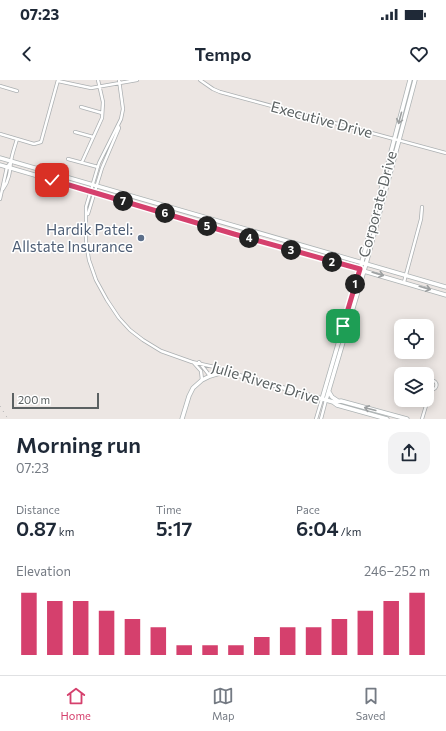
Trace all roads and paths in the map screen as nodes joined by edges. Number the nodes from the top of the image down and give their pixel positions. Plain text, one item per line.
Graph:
1 (98, 80) edge
2 (137, 80) edge
3 (200, 80) edge
4 (410, 80) edge
5 (415, 80) edge
6 (58, 81) edge
7 (119, 82) edge
8 (0, 86) edge
9 (99, 86) junction
10 (16, 91) dead end
11 (81, 107) dead end
12 (102, 113) junction
13 (118, 126) junction
14 (75, 132) dead end
15 (0, 134) edge
16 (93, 137) junction
17 (394, 138) junction
18 (17, 139) junction
19 (399, 140) junction
20 (106, 149) junction
21 (109, 151) junction
22 (446, 153) edge
23 (0, 158) edge
24 (68, 159) dead end
25 (11, 161) junction
26 (82, 162) junction
27 (0, 165) edge
28 (98, 167) junction
29 (9, 168) junction
30 (53, 173) junction
31 (52, 180) junction
32 (95, 186) junction
33 (93, 192) junction
34 (0, 199) edge
35 (150, 202) junction
36 (422, 206) dead end
37 (148, 208) junction
38 (205, 218) junction
39 (204, 225) junction
40 (236, 226) junction
41 (234, 234) junction
42 (369, 234) junction
43 (374, 235) junction
44 (361, 263) junction
45 (366, 264) junction
46 (362, 270) junction
47 (406, 275) junction
48 (404, 282) junction
49 (446, 288) edge
50 (446, 295) edge
51 (341, 333) junction
52 (346, 334) junction
53 (192, 362) junction
54 (199, 362) junction
55 (226, 372) junction
56 (210, 376) junction
57 (202, 380) junction
58 (329, 392) junction
59 (324, 400) junction
60 (338, 401) junction
61 (333, 402) junction
62 (426, 407) edge
63 (318, 412) junction
64 (323, 413) junction
65 (395, 418) edge
66 (182, 419) edge
67 (316, 419) edge
68 (321, 419) edge
69 (387, 419) edge
70 (407, 419) edge
71 (422, 419) edge

1 - 9 street
2 - 7 street
3 - 17 street, Executive Drive
4 -> 17 street, Corporate Drive
5 - 19 street, Corporate Drive
6 - 9 street
6 - 18 street
7 - 9 street
7 - 13 street
8 - 10 street
9 - 12 street
11 - 12 street
12 - 16 street
13 - 20 street
13 - 21 street
14 - 16 street
15 - 18 street
16 - 26 street
17 - 19 street, Executive Drive
17 - 42 street, Corporate Drive
18 - 25 street
19 - 22 street, Executive Drive
19 - 43 street, Corporate Drive
20 - 21 street
20 - 28 street
21 - 32 street
23 - 25 street
24 - 26 street
25 - 29 street
25 - 30 street
26 - 28 street
27 - 29 street
28 - 32 street
29 - 31 street
29 - 34 street
30 - 31 street
30 - 32 street
31 - 33 street
32 - 33 street, Julie Rivers Drive
32 - 35 street
33 - 37 street
33 - 53 street, Julie Rivers Drive
35 - 37 street
35 - 38 street
36 - 47 street
37 - 39 street
38 - 39 street
38 - 40 street
39 - 41 street
40 - 41 street
40 - 44 street
41 - 46 street
42 - 43 street
42 - 44 street, Corporate Drive
43 - 45 street, Corporate Drive
44 - 45 street
44 - 46 street, Corporate Drive
45 - 46 street, Corporate Drive
45 - 47 street
46 -> 48 street
46 - 51 street, Corporate Drive
46 - 52 street, Corporate Drive
47 - 48 street
47 - 49 street
48 -> 50 street
51 - 52 street
51 - 59 street, Corporate Drive
52 - 58 street, Corporate Drive
53 - 54 street, Julie Rivers Drive
53 - 57 street, Julie Rivers Drive
54 - 55 street, Julie Rivers Drive
54 - 56 street, Julie Rivers Drive
55 - 56 street
55 - 59 street, Julie Rivers Drive
56 - 57 street
57 - 66 street
58 - 59 street, Corporate Drive
58 - 60 street
59 - 61 street, Julie Rivers Drive
59 - 63 street, Corporate Drive
59 - 64 street, Corporate Drive
60 - 61 street, Julie Rivers Drive
65 -> 60 street, Julie Rivers Drive
61 - 69 street, Julie Rivers Drive
62 - 71 street
63 - 64 street
63 - 67 street, Corporate Drive
64 - 68 street, Corporate Drive
65 - 70 street, Julie Rivers Drive

